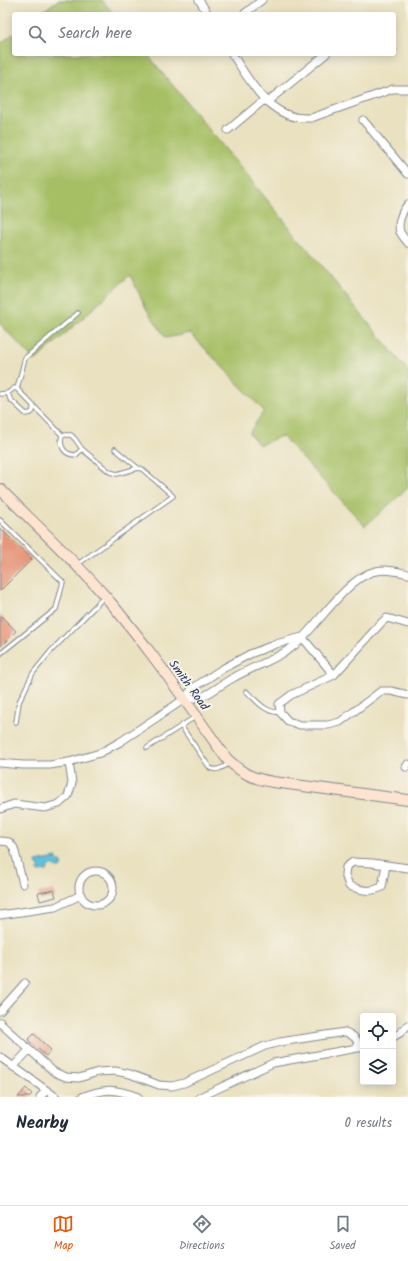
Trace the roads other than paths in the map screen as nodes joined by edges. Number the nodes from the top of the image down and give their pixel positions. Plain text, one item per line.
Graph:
1 (199, 0) edge
2 (262, 0) edge
3 (207, 12) edge
4 (247, 12) edge
5 (233, 56) edge
6 (323, 56) edge
7 (408, 89) edge
8 (266, 101) junction
9 (363, 120) dead end
10 (228, 130) dead end
11 (408, 174) edge
12 (408, 204) edge
13 (408, 243) edge
14 (78, 313) dead end
15 (17, 389) junction
16 (8, 393) junction
17 (0, 394) edge
18 (33, 405) junction
19 (62, 435) junction
20 (82, 448) junction
21 (115, 449) dead end
22 (138, 468) junction
23 (0, 489) edge
24 (0, 520) edge
25 (77, 565) junction
26 (408, 574) edge
27 (105, 596) junction
28 (408, 624) edge
29 (302, 637) junction
30 (0, 654) edge
31 (334, 675) junction
32 (246, 691) dead end
33 (408, 694) edge
34 (183, 700) junction
35 (280, 712) junction
36 (196, 717) junction
37 (16, 722) dead end
38 (181, 726) junction
39 (147, 748) dead end
40 (69, 762) junction
41 (230, 762) junction
42 (0, 763) edge
43 (408, 800) edge
44 (0, 809) edge
45 (0, 841) edge
46 (386, 865) junction
47 (408, 868) edge
48 (23, 884) dead end
49 (81, 895) junction
50 (0, 915) edge
51 (25, 982) dead end
52 (0, 1012) edge
53 (0, 1022) edge
54 (408, 1025) edge
55 (396, 1035) edge
56 (360, 1045) edge
57 (360, 1047) edge
58 (29, 1050) junction
59 (0, 1057) edge
60 (13, 1067) junction
61 (46, 1091) junction
62 (40, 1097) edge
63 (56, 1097) edge
64 (82, 1097) edge
65 (138, 1097) edge
66 (200, 1097) edge

1 - 3 street
2 - 4 street
5 - 8 street
6 - 8 street
7 - 8 street
8 - 10 street
9 - 11 street
12 - 13 street
14 - 15 lane
15 - 16 lane
15 - 18 lane
16 - 17 lane
16 - 18 lane
18 - 19 lane
19 - 20 lane
19 - 20 lane
20 - 22 lane
21 - 22 lane
22 - 25 lane
23 - 25 street, Smith Road
24 - 30 lane
25 - 27 street, Smith Road
26 - 29 street
27 - 34 street, Smith Road
27 - 37 lane
28 - 31 street
29 - 31 street
29 - 34 street
29 - 34 street
31 - 35 street
32 - 35 lane
33 - 35 street
34 - 36 street, Smith Road
34 - 40 street
36 - 38 lane
36 - 41 street, Smith Road
38 - 39 lane
38 - 41 lane
40 - 42 street
40 - 44 street
41 - 43 street, Smith Road
45 - 48 street
46 - 46 street
46 - 47 street
49 - 49 street
49 - 50 street
51 - 52 street
53 - 58 street
54 - 55 street
56 - 58 street
57 - 66 street
58 - 60 street
59 - 60 street
60 - 61 street
61 - 62 street
61 - 63 street
64 - 65 street

